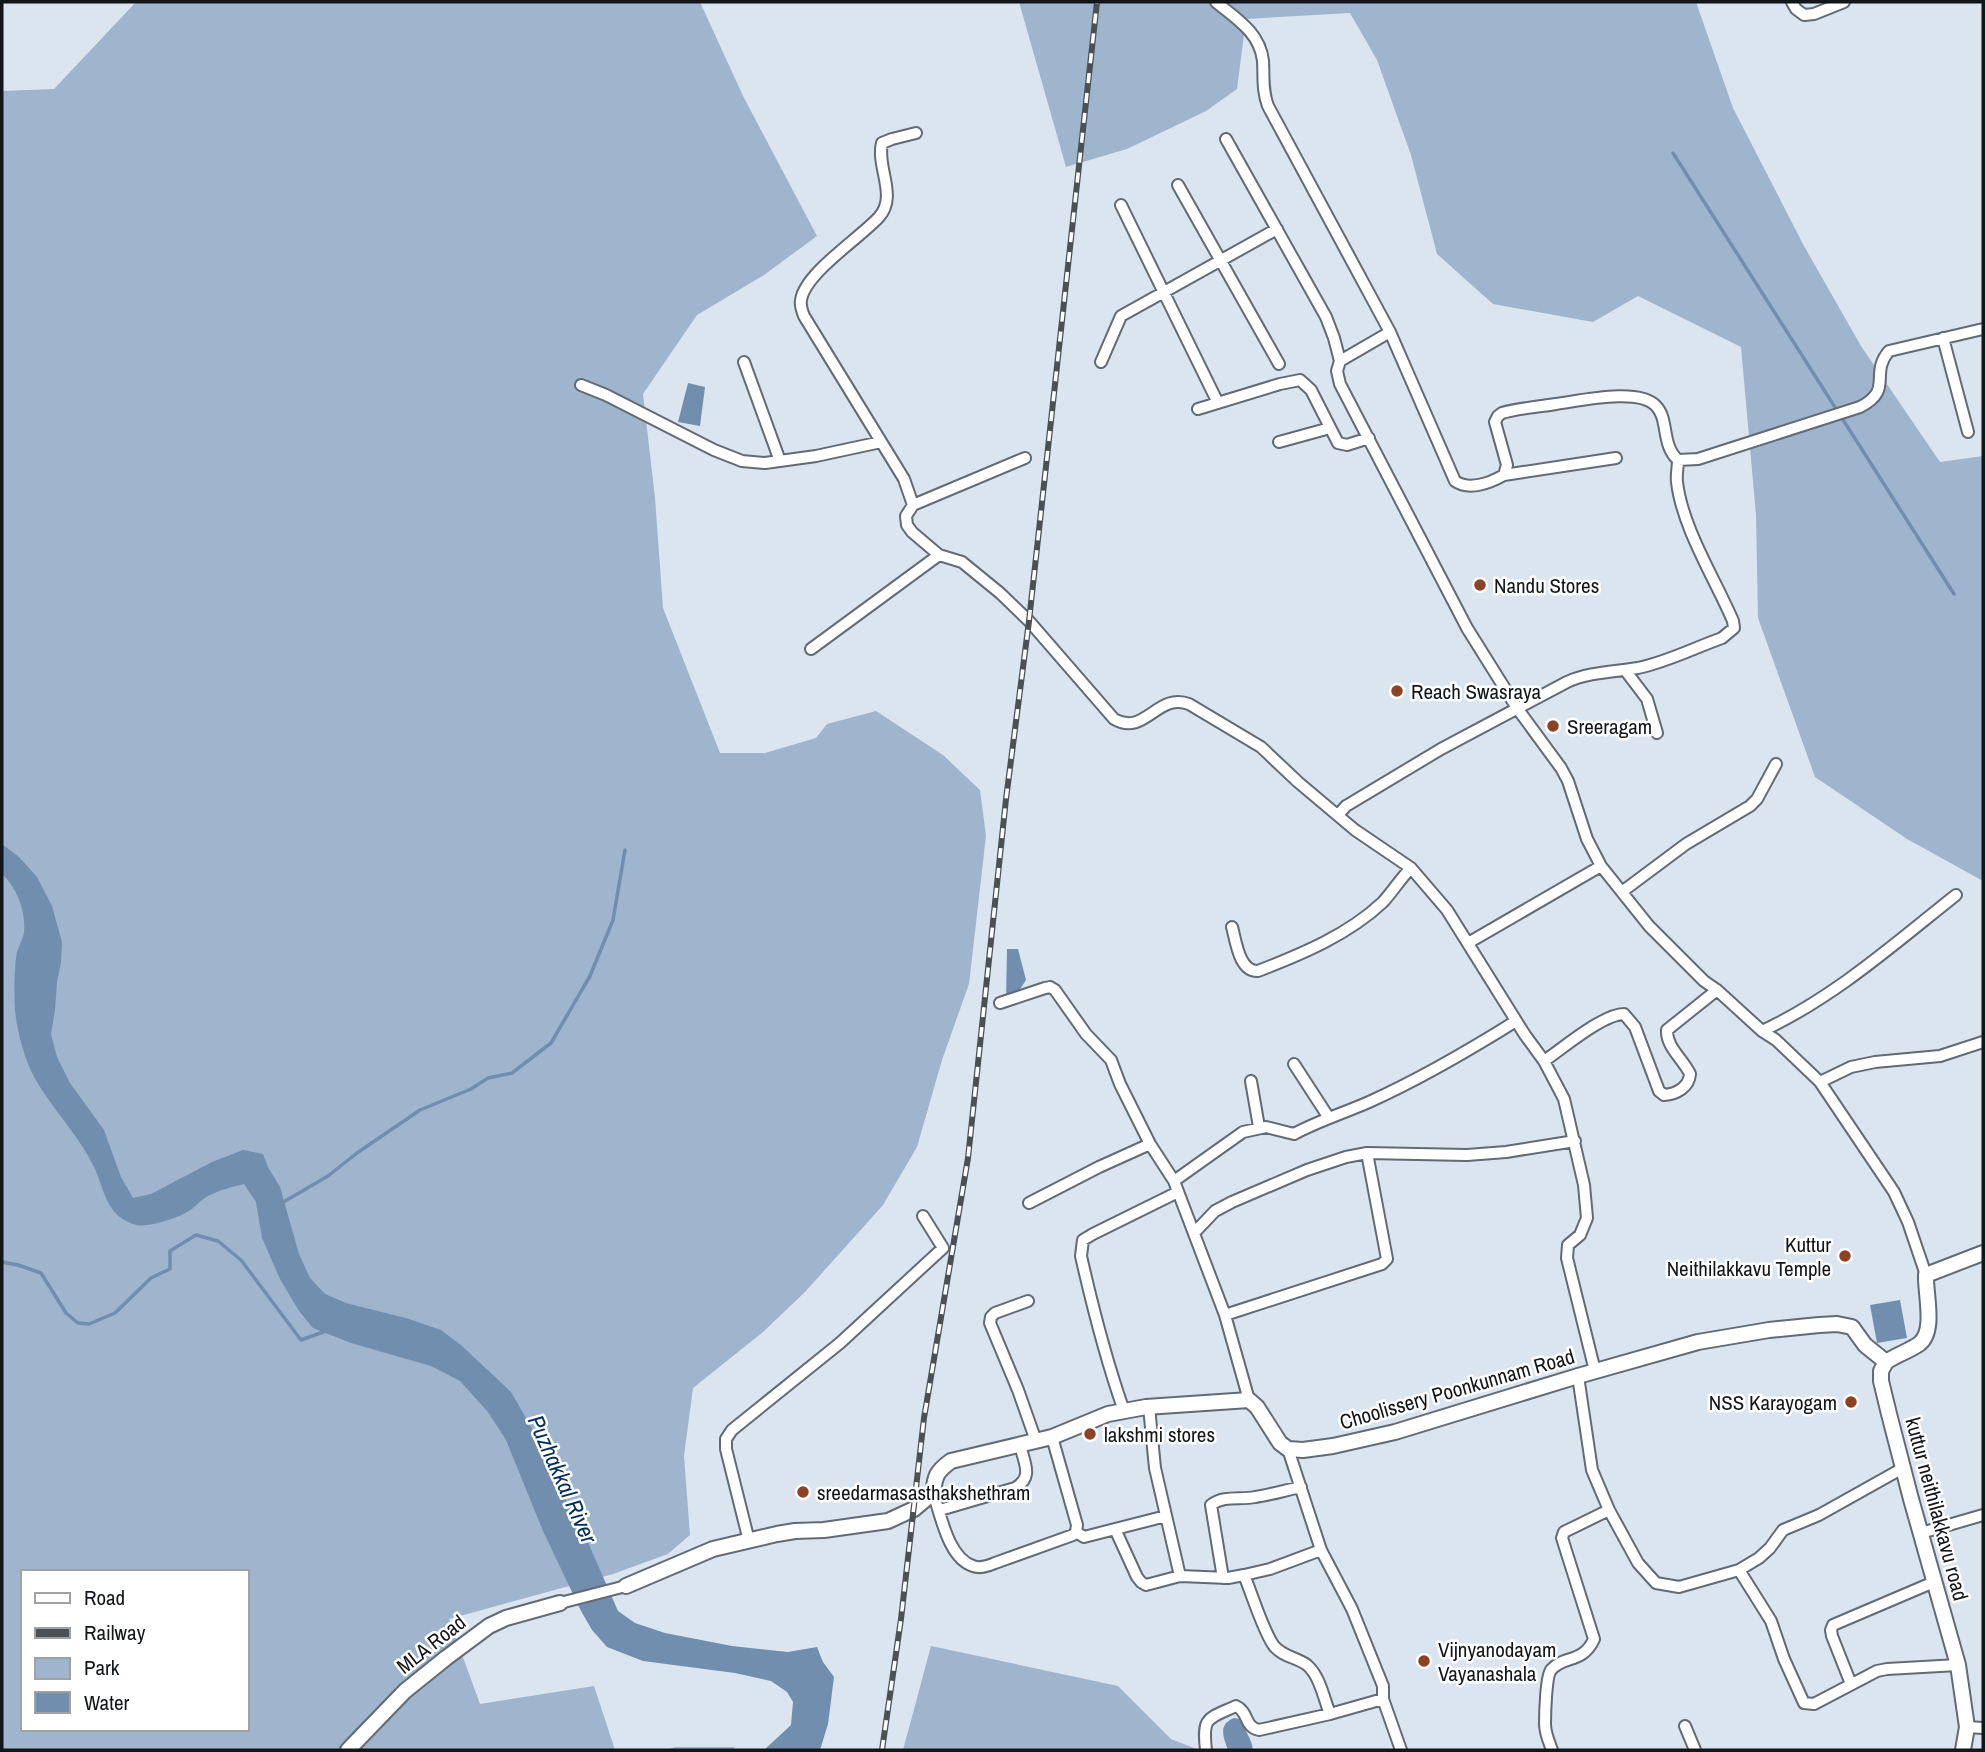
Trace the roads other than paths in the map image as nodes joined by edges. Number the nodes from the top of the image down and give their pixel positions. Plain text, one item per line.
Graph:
1 (1216, 2) edge
2 (1792, 2) edge
3 (1844, 2) edge
4 (916, 133) dead end
5 (1226, 139) dead end
6 (1178, 185) dead end
7 (1121, 205) dead end
8 (1277, 229) junction
9 (1220, 261) junction
10 (1164, 291) junction
11 (1983, 329) edge
12 (1390, 332) junction
13 (1943, 338) junction
14 (1340, 361) junction
15 (744, 362) dead end
16 (1101, 362) dead end
17 (1279, 364) dead end
18 (581, 385) dead end
19 (1218, 403) junction
20 (1198, 410) dead end
21 (1329, 428) junction
22 (1968, 432) dead end
23 (1368, 438) junction
24 (881, 442) junction
25 (1279, 442) dead end
26 (1025, 458) dead end
27 (1616, 458) dead end
28 (1678, 460) junction
29 (780, 461) junction
30 (1504, 475) junction
31 (913, 505) junction
32 (939, 555) junction
33 (811, 649) dead end
34 (1625, 670) junction
35 (1517, 708) junction
36 (1657, 733) dead end
37 (1776, 764) dead end
38 (1338, 815) junction
39 (1601, 866) junction
40 (1411, 868) junction
41 (1623, 891) junction
42 (1956, 895) dead end
43 (1232, 927) dead end
44 (1468, 943) junction
45 (1717, 990) junction
46 (1000, 1003) dead end
47 (1516, 1021) junction
48 (1762, 1031) junction
49 (1983, 1042) edge
50 (1544, 1061) junction
51 (1294, 1064) dead end
52 (1251, 1081) dead end
53 (1820, 1082) junction
54 (1329, 1118) junction
55 (1259, 1127) junction
56 (1575, 1141) junction
57 (1150, 1144) junction
58 (1367, 1153) junction
59 (1176, 1186) junction
60 (1029, 1203) dead end
61 (923, 1216) dead end
62 (1194, 1233) junction
63 (1983, 1254) edge
64 (1926, 1275) junction
65 (1028, 1301) dead end
66 (1226, 1315) junction
67 (1886, 1362) junction
68 (1595, 1371) junction
69 (1578, 1376) junction
70 (1250, 1400) junction
71 (1149, 1407) junction
72 (1124, 1411) junction
73 (1052, 1437) junction
74 (1036, 1441) junction
75 (1020, 1445) junction
76 (1288, 1449) junction
77 (1903, 1468) junction
78 (1301, 1487) junction
79 (933, 1493) junction
80 (940, 1510) junction
81 (1609, 1510) junction
82 (1983, 1515) edge
83 (1166, 1516) junction
84 (1115, 1529) junction
85 (1076, 1532) junction
86 (1921, 1533) junction
87 (748, 1541) junction
88 (1321, 1550) junction
89 (1739, 1570) junction
90 (1244, 1575) junction
91 (1180, 1576) junction
92 (1223, 1578) junction
93 (1934, 1582) junction
94 (626, 1586) joint
95 (560, 1603) joint
96 (1958, 1665) junction
97 (1851, 1684) junction
98 (1383, 1699) junction
99 (1329, 1714) junction
100 (1685, 1726) dead end
101 (1967, 1727) junction
102 (1983, 1728) edge
103 (348, 1750) edge
104 (1206, 1750) edge
105 (1401, 1750) edge
106 (1552, 1750) edge
107 (1695, 1750) edge
108 (1963, 1750) edge

1 - 12 street
2 - 3 street
4 - 24 street
5 - 8 street
6 - 9 street
7 - 10 street
8 - 9 street
8 - 14 street
9 - 10 street
9 - 17 street
10 - 16 street
10 - 19 street
11 - 13 street
12 - 14 street
12 - 30 street
13 - 22 street
13 - 28 street
14 - 23 street
15 - 29 street
18 - 29 street
19 - 20 street
19 - 21 street
21 - 23 street
21 - 25 street
23 - 35 street
24 - 29 street
24 - 31 street
26 - 31 street
27 - 30 street
28 - 30 street
28 - 34 street
31 - 32 street
32 - 33 street
32 - 38 street
34 - 35 street
34 - 36 street
35 - 38 street
35 - 39 street
37 - 41 street
38 - 40 street
39 - 41 street
39 - 44 street
40 - 43 street
40 - 44 street
41 - 45 street
42 - 48 street
44 - 47 street
45 - 48 street
45 - 50 street
46 - 57 street
47 - 50 street
47 - 54 street
48 - 53 street
49 - 53 street
50 - 56 street
51 - 54 street
52 - 55 street
53 - 64 street
54 - 55 street
55 - 59 street
56 - 58 street
56 - 68 street
57 - 59 street
57 - 60 street
58 - 62 street
58 - 66 street
59 - 62 street
59 - 72 street
61 - 87 street
62 - 66 street
63 - 64 street
64 - 67 street
65 - 74 street
66 - 70 street
67 - 68 street, Choolissery Poonkunnam Road
67 - 77 street, kuttur neithilakkavu road
68 - 69 street, Choolissery Poonkunnam Road
69 - 76 street, Choolissery Poonkunnam Road
69 - 81 street
70 - 71 street
70 - 76 street
71 - 72 street
71 - 83 street
72 - 73 street
73 - 74 street
73 - 85 street
74 - 75 street
75 - 79 street
75 - 80 street
76 - 78 street
77 - 86 street, kuttur neithilakkavu road
77 - 89 street
78 - 88 street
78 - 92 street
79 - 80 street
79 - 87 street
80 - 85 street
81 - 89 street
81 - 106 street
82 - 86 street
83 - 84 street
83 - 91 street
84 - 85 street
84 - 91 street
86 - 93 street, kuttur neithilakkavu road
87 - 94 street
88 - 90 street
88 - 98 street
89 - 97 street
90 - 92 street
90 - 99 street
91 - 92 street
93 - 96 street, kuttur neithilakkavu road
93 - 97 street
94 - 95 street
95 - 103 street, MLA Road
96 - 97 street
96 - 101 street, kuttur neithilakkavu road
98 - 99 street
98 - 105 street
99 - 104 street
100 - 107 street
101 - 102 street
101 - 108 street, kuttur neithilakkavu road

